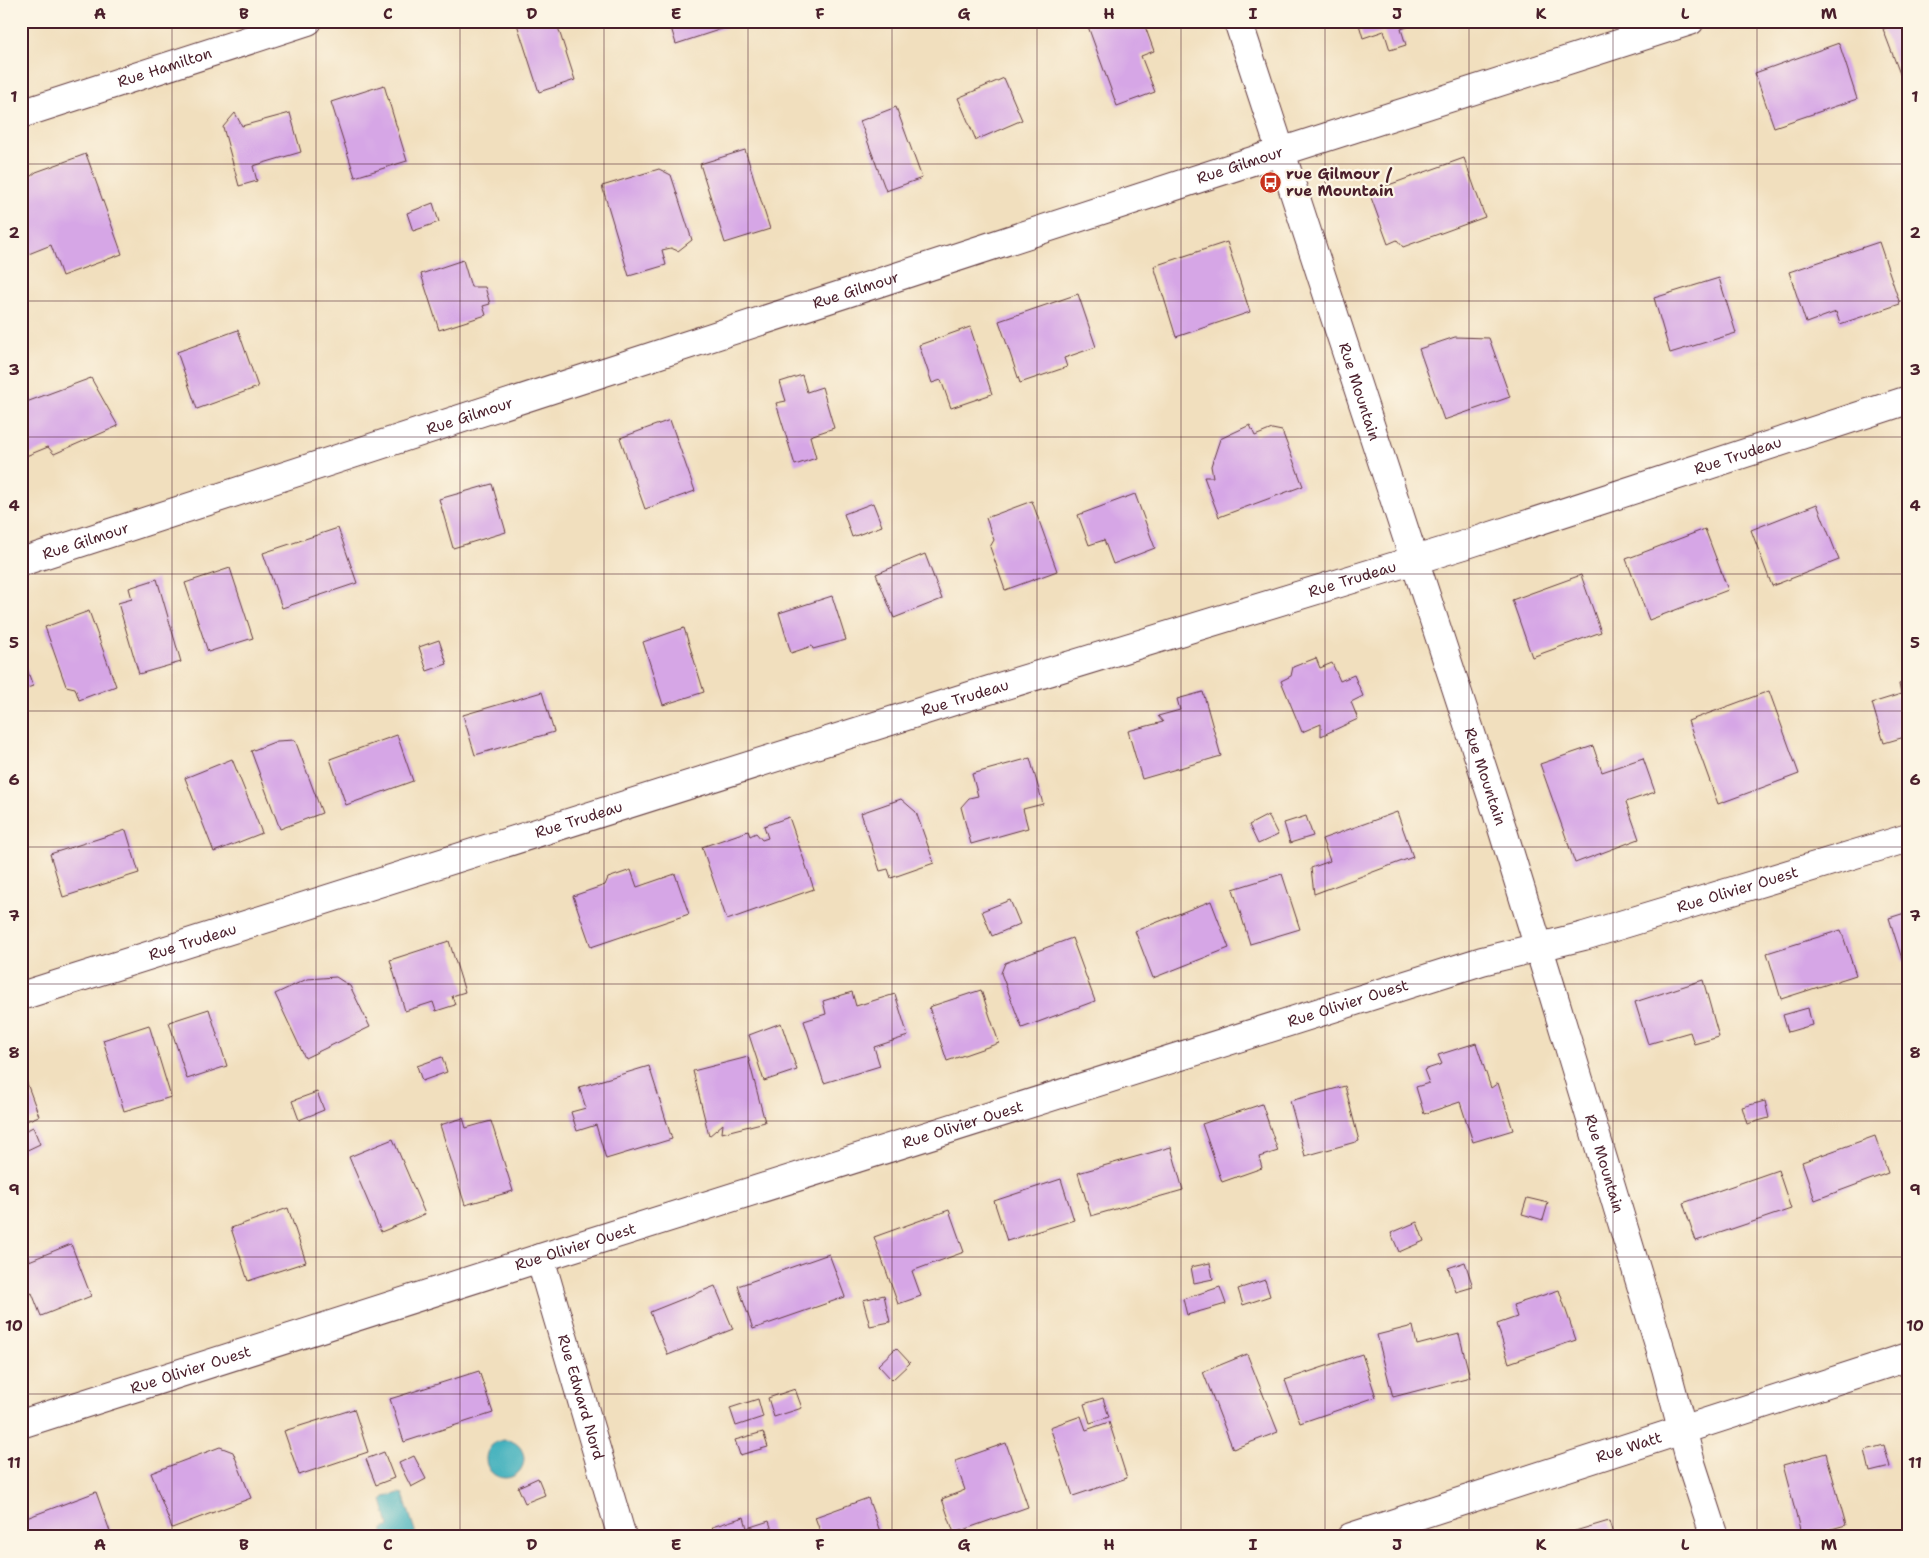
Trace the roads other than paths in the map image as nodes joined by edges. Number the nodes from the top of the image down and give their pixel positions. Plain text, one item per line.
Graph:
1 (308, 21) edge
2 (1238, 21) edge
3 (1690, 21) edge
4 (21, 114) edge
5 (1280, 152) junction
6 (1908, 400) edge
7 (1414, 560) junction
8 (21, 562) edge
9 (1908, 838) edge
10 (1538, 948) junction
11 (21, 996) edge
12 (540, 1258) junction
13 (1908, 1357) edge
14 (21, 1424) edge
15 (1682, 1429) junction
16 (622, 1537) edge
17 (1351, 1537) edge
18 (1715, 1537) edge

1 - 4 street, Rue Hamilton
2 - 5 street, Rue Mountain
3 - 5 street, Rue Gilmour
5 - 7 street, Rue Mountain
5 - 8 street, Rue Gilmour
6 - 7 street, Rue Trudeau
7 - 10 street, Rue Mountain
7 - 11 street, Rue Trudeau
9 - 10 street, Rue Olivier Ouest
10 - 12 street, Rue Olivier Ouest
10 - 15 street, Rue Mountain
12 - 14 street, Rue Olivier Ouest
12 - 16 street, Rue Edward Nord
13 - 15 street, Rue Watt
15 - 17 street, Rue Watt
15 - 18 street, Rue Mountain

